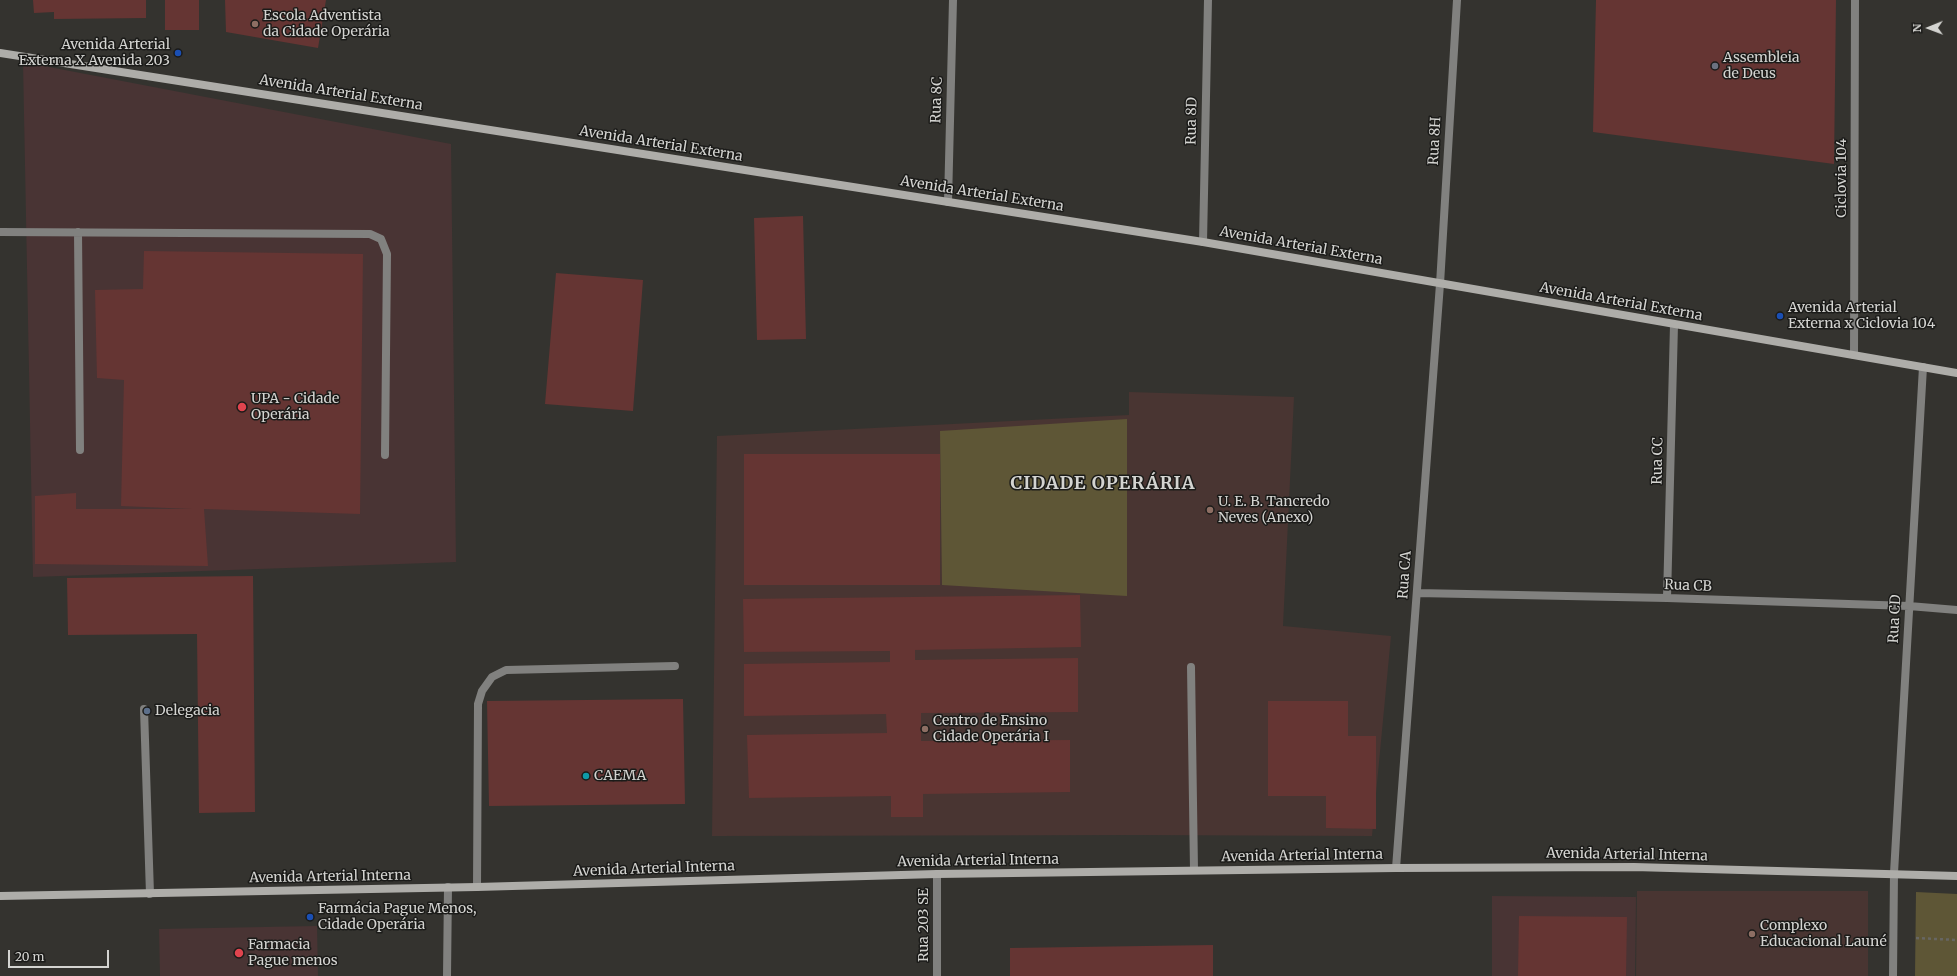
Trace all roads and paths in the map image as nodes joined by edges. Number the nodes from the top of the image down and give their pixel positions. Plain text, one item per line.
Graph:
1 (953, 0) edge
2 (1208, 0) edge
3 (1456, 0) edge
4 (1855, 0) edge
5 (0, 53) edge
6 (948, 202) junction
7 (0, 232) edge
8 (78, 232) junction
9 (1203, 242) junction
10 (1440, 284) junction
11 (1674, 325) junction
12 (1854, 356) junction
13 (1923, 367) junction
14 (1957, 373) edge
15 (80, 450) dead end
16 (385, 455) dead end
17 (1417, 593) junction
18 (1667, 598) junction
19 (1909, 606) junction
20 (1957, 610) edge
21 (675, 666) dead end
22 (1191, 667) dead end
23 (144, 709) dead end
24 (1396, 868) junction
25 (1194, 870) junction
26 (1894, 873) junction
27 (937, 874) junction
28 (1957, 876) edge
29 (477, 887) junction
30 (448, 888) junction
31 (150, 894) junction
32 (0, 896) edge
33 (1893, 936) junction
34 (1957, 940) edge
35 (447, 976) edge
36 (937, 976) edge
37 (1893, 976) edge

1 - 6 street, Rua 8C
2 - 9 street, Rua 8D
3 - 10 street, Rua 8H
4 - 12 street, Ciclovia 104
5 - 6 main road, Avenida Arterial Externa
6 - 9 main road, Avenida Arterial Externa
7 - 8 street
8 - 15 street
8 - 16 street
9 - 10 main road, Avenida Arterial Externa
10 - 11 main road, Avenida Arterial Externa
10 - 17 street, Rua CA
11 - 12 main road, Avenida Arterial Externa
11 - 18 street, Rua CC
12 - 13 main road, Avenida Arterial Externa
13 - 14 main road, Avenida Arterial Externa
13 - 19 street, Rua CD
17 - 18 street, Rua CB
17 - 24 street, Rua CA
18 - 19 street, Rua CB
19 - 20 street, Rua CB
19 - 26 street, Rua CD
21 - 29 street
22 - 25 street
23 - 31 street
24 - 25 main road, Avenida Arterial Interna
24 - 26 main road, Avenida Arterial Interna
25 - 27 main road, Avenida Arterial Interna
26 - 28 main road, Avenida Arterial Interna
26 - 33 street
27 - 29 main road, Avenida Arterial Interna
27 - 36 street, Rua 203 SE
29 - 30 main road, Avenida Arterial Interna
30 - 31 main road, Avenida Arterial Interna
30 - 35 street
31 - 32 main road, Avenida Arterial Interna
33 - 34 path
33 - 37 street

